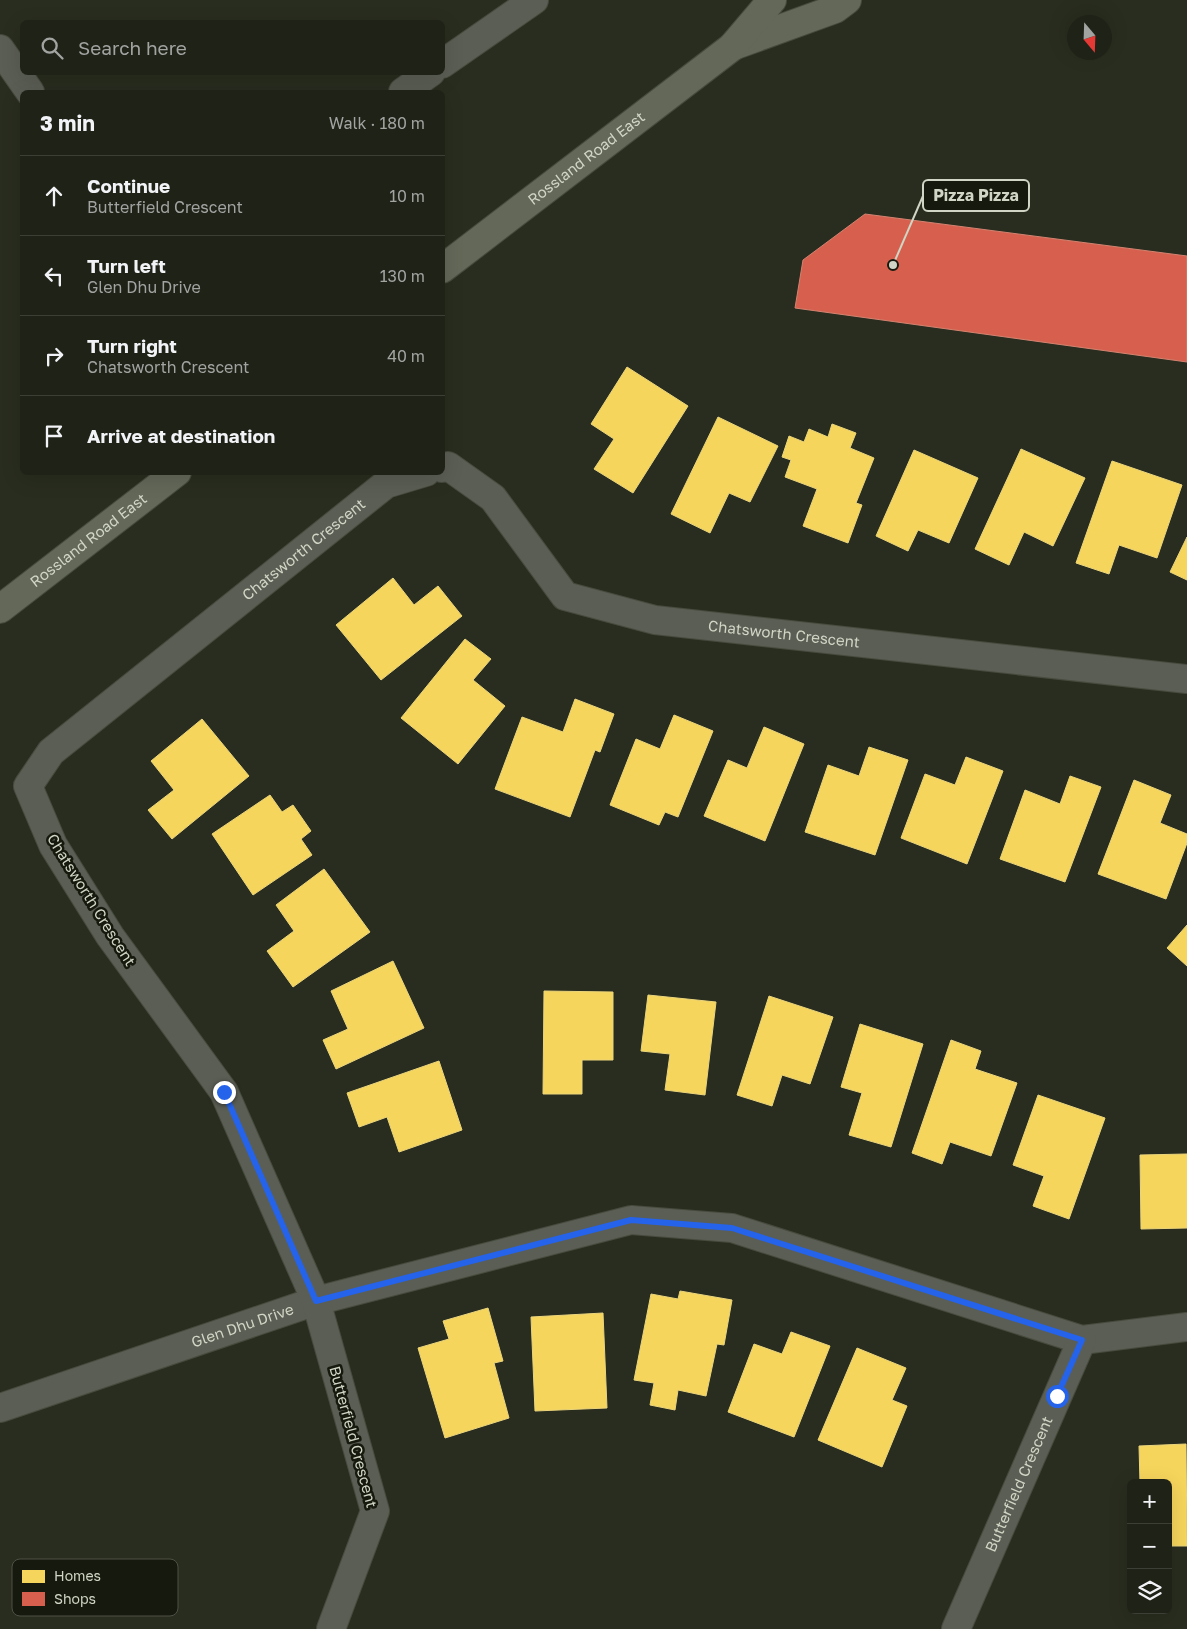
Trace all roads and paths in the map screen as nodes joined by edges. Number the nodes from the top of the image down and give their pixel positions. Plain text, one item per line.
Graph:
1 (534, 0) edge
2 (772, 0) edge
3 (847, 0) edge
4 (732, 47) junction
5 (0, 49) edge
6 (445, 62) edge
7 (427, 75) edge
8 (29, 90) edge
9 (406, 90) edge
10 (445, 267) edge
11 (445, 467) edge
12 (173, 475) edge
13 (416, 475) edge
14 (0, 608) edge
15 (1187, 679) edge
16 (316, 1301) junction
17 (1187, 1327) edge
18 (1082, 1340) junction
19 (0, 1408) edge
20 (331, 1629) edge
21 (956, 1629) edge

1 - 6 street
2 - 4 main road, Rossland Road East
3 - 4 main road, Rossland Road East
4 - 10 main road, Rossland Road East
5 - 8 street
7 - 9 street
11 - 15 street, Chatsworth Crescent
12 - 14 main road, Rossland Road East
13 - 16 street, Chatsworth Crescent
16 - 18 street, Glen Dhu Drive
16 - 19 street, Glen Dhu Drive
16 - 20 street, Butterfield Crescent
17 - 18 street, Glen Dhu Drive
18 - 21 street, Butterfield Crescent

